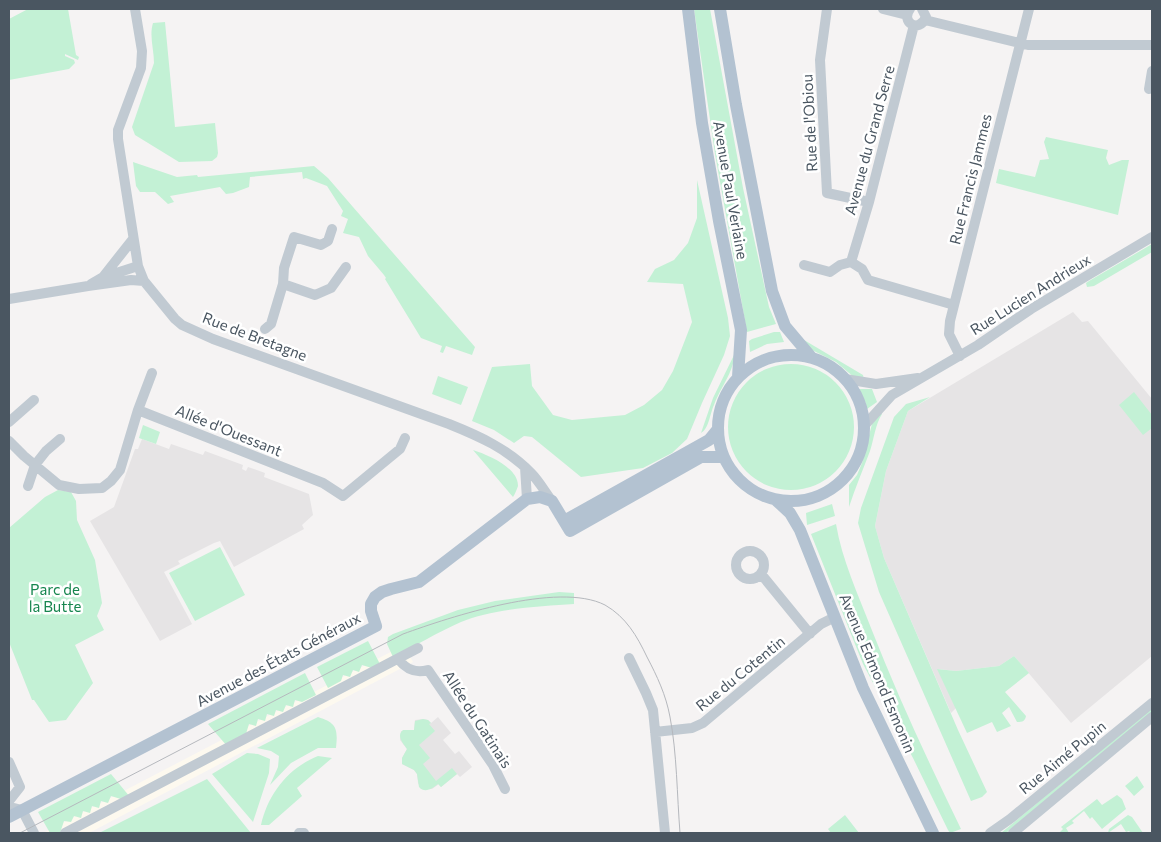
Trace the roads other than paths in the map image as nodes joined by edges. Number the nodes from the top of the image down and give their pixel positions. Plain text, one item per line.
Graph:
1 (135, 9) edge
2 (688, 9) edge
3 (720, 9) edge
4 (827, 9) edge
5 (883, 9) edge
6 (922, 9) edge
7 (1029, 9) edge
8 (908, 12) edge
9 (925, 20) junction
10 (914, 25) junction
11 (1020, 43) junction
12 (1152, 45) edge
13 (1152, 70) edge
14 (1148, 89) dead end
15 (869, 202) junction
16 (332, 229) dead end
17 (1152, 238) edge
18 (134, 239) junction
19 (851, 262) junction
20 (804, 265) dead end
21 (138, 266) junction
22 (346, 268) dead end
23 (103, 277) junction
24 (144, 281) junction
25 (283, 284) junction
26 (88, 286) junction
27 (9, 299) edge
28 (954, 305) junction
29 (265, 329) dead end
30 (960, 356) junction
31 (812, 358) junction
32 (152, 373) dead end
33 (738, 377) junction
34 (924, 377) junction
35 (846, 380) junction
36 (34, 400) dead end
37 (138, 410) junction
38 (9, 422) edge
39 (864, 426) junction
40 (718, 429) junction
41 (405, 438) dead end
42 (60, 439) dead end
43 (9, 441) edge
44 (723, 457) junction
45 (33, 466) junction
46 (525, 467) junction
47 (28, 486) dead end
48 (526, 499) junction
49 (805, 500) junction
50 (552, 501) junction
51 (777, 501) junction
52 (797, 524) junction
53 (567, 526) junction
54 (761, 574) dead end
55 (835, 617) junction
56 (810, 634) junction
57 (418, 648) dead end
58 (629, 658) dead end
59 (398, 659) junction
60 (1152, 703) edge
61 (1152, 717) edge
62 (655, 732) junction
63 (9, 762) edge
64 (505, 789) dead end
65 (9, 801) edge
66 (9, 806) edge
67 (22, 810) junction
68 (9, 817) edge
69 (665, 832) edge
70 (34, 833) edge
71 (65, 833) edge
72 (299, 833) edge
73 (304, 833) edge
74 (933, 833) edge
75 (990, 833) edge
76 (1014, 833) edge

1 - 18 street, Rue de Bretagne
2 - 33 main road, Avenue Paul Verlaine
3 - 31 main road, Avenue Paul Verlaine
4 - 15 street, Rue de l'Obiou
5 - 8 street
6 - 9 street
7 - 11 street, Rue Francis Jammes
8 - 10 street
9 - 10 street
9 - 11 street
10 - 15 street, Avenue du Grand Serre
11 - 12 street
11 - 28 street, Rue Francis Jammes
13 - 14 street
15 - 19 street, Avenue du Grand Serre
16 - 25 street
17 - 30 street, Rue Lucien Andrieux
18 - 21 street, Rue de Bretagne
18 - 23 street
19 - 20 street
19 - 28 street
21 - 23 street
21 - 24 street, Rue de Bretagne
22 - 25 street
23 - 26 street
24 - 26 street
24 - 46 street, Rue de Bretagne
25 - 29 street
26 - 27 street
28 - 30 street, Rue Francis Jammes
30 - 34 street, Rue Lucien Andrieux
31 - 33 main road
31 - 35 main road
32 - 37 street
33 - 40 main road
34 - 35 street, Rue Lucien Andrieux
34 - 39 street, Rue Lucien Andrieux
35 - 39 main road
36 - 38 street
37 - 41 street, Allée d'Ouessant
37 - 45 street
39 - 49 main road
40 - 44 main road
40 - 53 main road
42 - 45 street
43 - 45 street
44 - 51 main road
44 - 53 main road
45 - 47 street
46 - 48 street
46 - 50 street, Rue de Bretagne
48 - 50 main road
48 - 67 main road, Avenue des États Généraux
49 - 51 main road
49 - 52 main road
50 - 53 main road, Rue de Bretagne
51 - 52 main road, Avenue Edmond Esmonin
52 - 55 main road, Avenue Edmond Esmonin
54 - 56 street
55 - 56 street, Rue du Cotentin
55 - 74 main road, Avenue Edmond Esmonin
56 - 62 street, Rue du Cotentin
57 - 59 street
58 - 62 street
59 - 64 street, Allée du Gatinais
59 - 71 street
60 - 75 street, Rue Aimé Pupin
61 - 76 street, Rue Aimé Pupin
62 - 69 street
63 - 65 street
66 - 67 street
67 - 68 main road, Avenue des États Généraux
67 - 70 street
72 - 73 street

